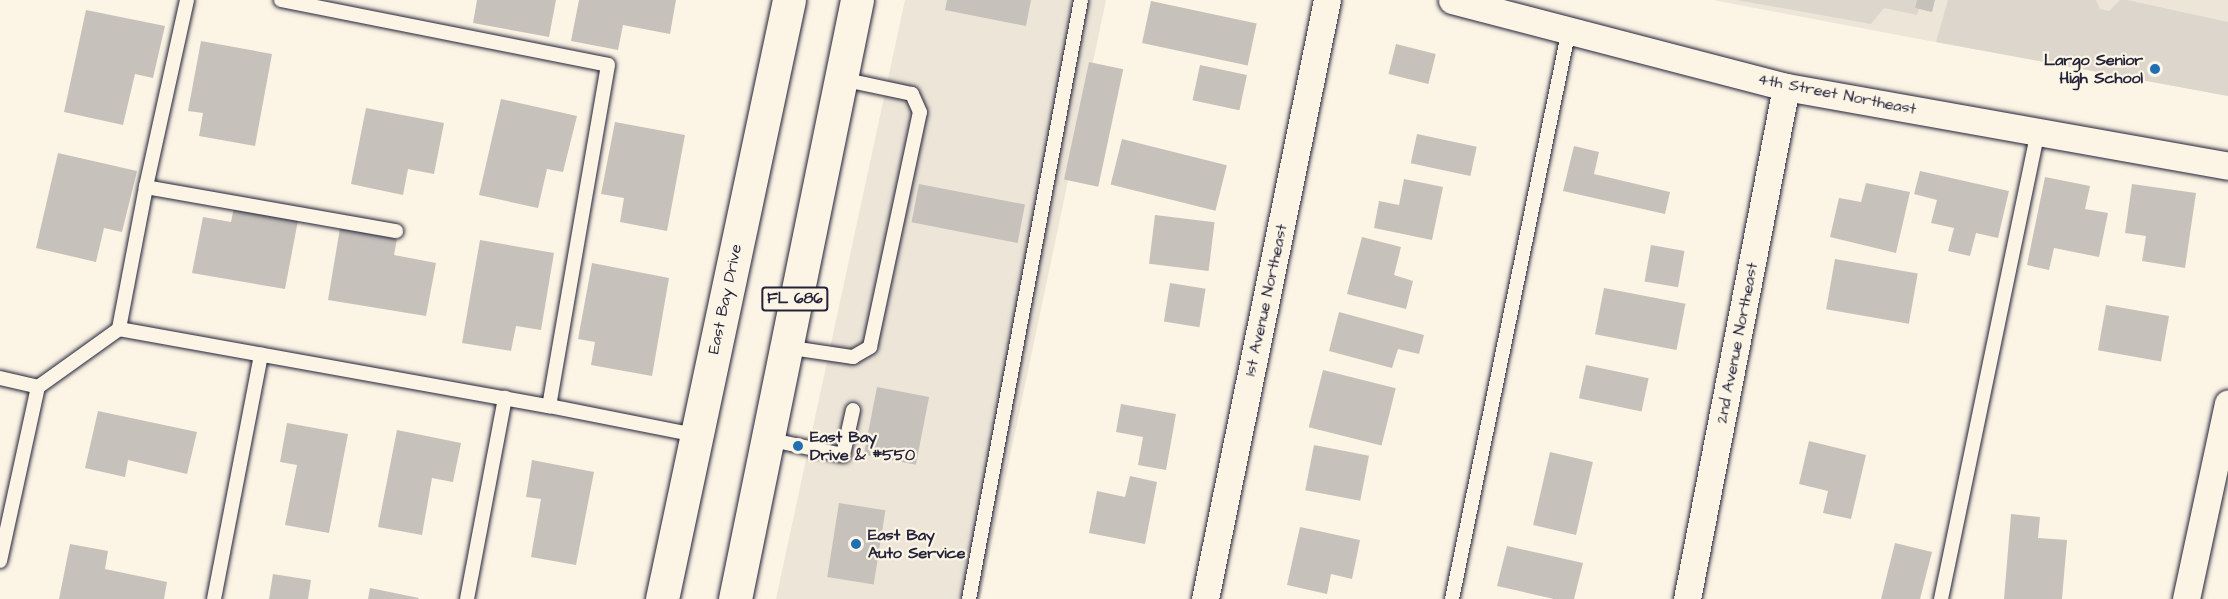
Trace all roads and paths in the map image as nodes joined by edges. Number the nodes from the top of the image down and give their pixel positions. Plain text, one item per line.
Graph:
1 (187, 0) edge
2 (281, 0) edge
3 (789, 0) edge
4 (857, 0) edge
5 (1081, 0) edge
6 (1327, 0) edge
7 (1452, 0) edge
8 (1569, 29) junction
9 (841, 79) junction
10 (1786, 87) junction
11 (2038, 132) junction
12 (2228, 166) edge
13 (146, 187) junction
14 (396, 231) dead end
15 (119, 329) junction
16 (786, 347) junction
17 (261, 354) junction
18 (0, 378) edge
19 (38, 387) junction
20 (505, 398) junction
21 (2228, 403) edge
22 (549, 406) junction
23 (853, 411) dead end
24 (696, 435) junction
25 (767, 439) junction
26 (0, 561) edge
27 (214, 599) edge
28 (467, 599) edge
29 (662, 599) edge
30 (735, 599) edge
31 (969, 599) edge
32 (1205, 599) edge
33 (1452, 599) edge
34 (1687, 599) edge
35 (1941, 599) edge
36 (2186, 599) edge

1 - 13 lane
2 - 22 lane
3 - 24 main road, East Bay Drive
4 - 9 main road, FL 686
5 - 31 lane
6 - 32 street, 1st Avenue Northeast
7 - 8 street, 4th Street Northeast
8 - 10 street, 4th Street Northeast
8 - 33 lane
9 - 16 main road, FL 686
9 - 16 lane
10 - 11 street, 4th Street Northeast
10 - 34 street, 2nd Avenue Northeast
11 - 12 street, 4th Street Northeast
11 - 35 lane
13 - 14 lane
13 - 15 lane
15 - 17 lane
15 - 19 lane
16 - 25 main road, FL 686
17 - 20 lane
17 - 27 lane
18 - 19 lane
19 - 26 lane
20 - 22 lane
20 - 28 lane
21 - 36 street
22 - 24 lane
23 - 25 lane
24 - 29 main road, East Bay Drive
25 - 30 main road, FL 686

